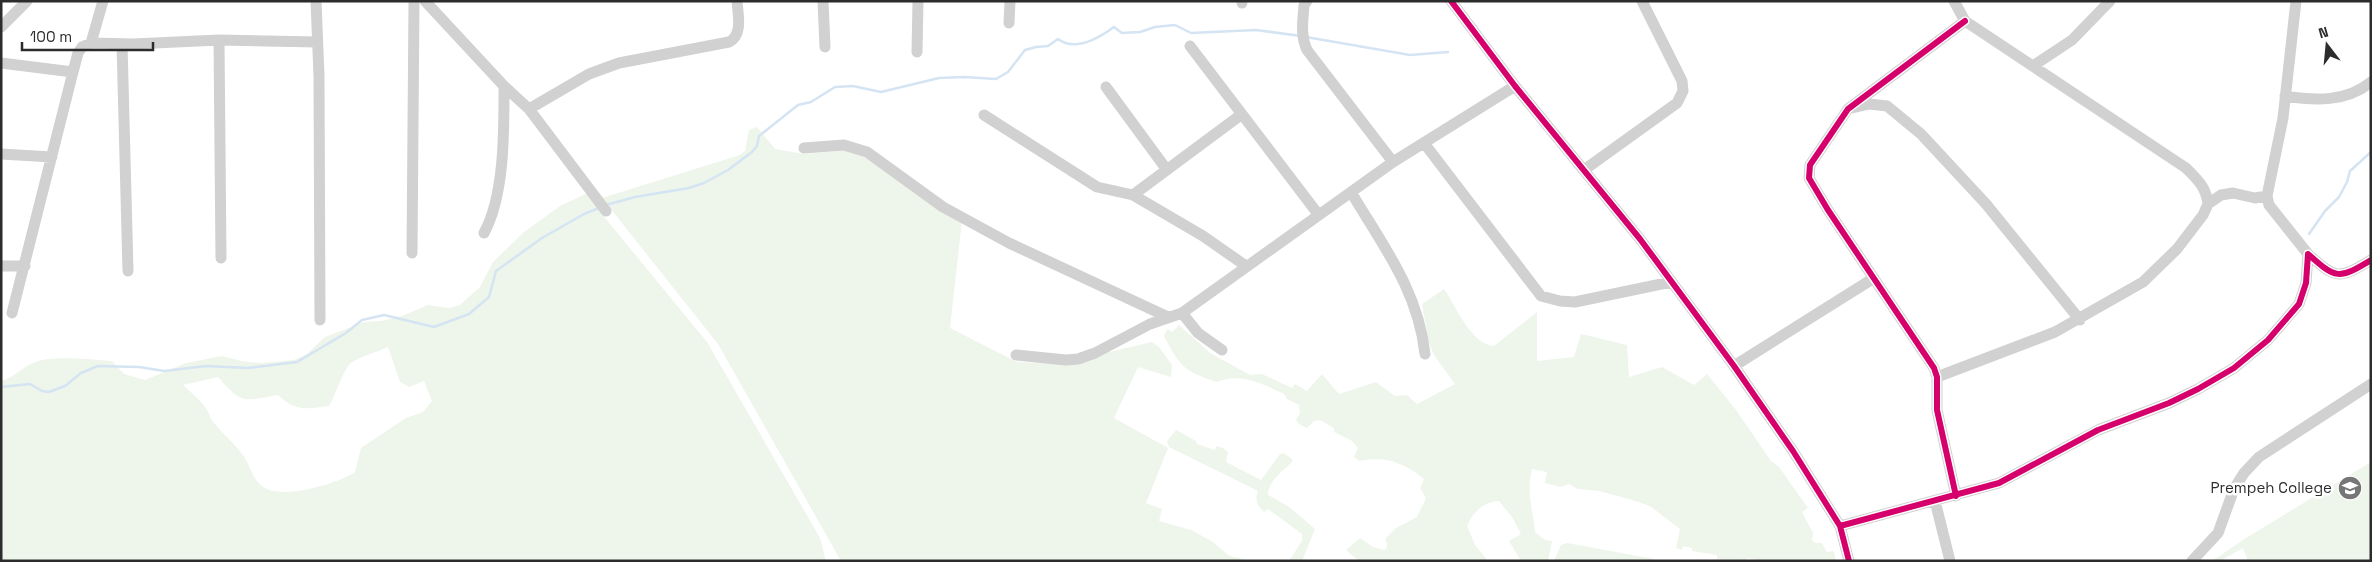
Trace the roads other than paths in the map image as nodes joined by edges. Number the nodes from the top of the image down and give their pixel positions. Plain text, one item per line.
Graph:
1 (27, 1) edge
2 (103, 1) edge
3 (316, 1) edge
4 (414, 1) edge
5 (425, 1) edge
6 (737, 1) edge
7 (823, 1) edge
8 (918, 1) edge
9 (1010, 1) edge
10 (1307, 1) edge
11 (1450, 1) edge
12 (1642, 1) edge
13 (1954, 1) edge
14 (2110, 1) edge
15 (2296, 1) edge
16 (1965, 21) junction
17 (1009, 23) dead end
18 (1, 27) edge
19 (219, 40) junction
20 (317, 42) junction
21 (91, 43) junction
22 (122, 44) junction
23 (1190, 46) dead end
24 (825, 47) dead end
25 (917, 52) dead end
26 (1, 63) edge
27 (2033, 66) junction
28 (73, 72) junction
29 (2371, 82) edge
30 (504, 86) junction
31 (1515, 86) junction
32 (1106, 87) dead end
33 (2285, 96) junction
34 (529, 109) junction
35 (1848, 109) junction
36 (1242, 114) junction
37 (984, 116) dead end
38 (1424, 143) junction
39 (804, 148) dead end
40 (1, 154) edge
41 (52, 157) junction
42 (1393, 162) junction
43 (1167, 170) junction
44 (1584, 170) junction
45 (1351, 192) junction
46 (1133, 194) junction
47 (2267, 196) junction
48 (2208, 204) junction
49 (606, 211) dead end
50 (1318, 214) junction
51 (484, 233) dead end
52 (412, 254) dead end
53 (2308, 254) junction
54 (221, 258) dead end
55 (2371, 260) edge
56 (1, 266) edge
57 (25, 266) junction
58 (1246, 266) junction
59 (128, 271) dead end
60 (1874, 278) junction
61 (1670, 282) junction
62 (12, 313) dead end
63 (1182, 313) junction
64 (1168, 317) junction
65 (320, 320) dead end
66 (2080, 320) junction
67 (1222, 350) dead end
68 (1426, 354) dead end
69 (1016, 355) dead end
70 (1734, 366) junction
71 (1937, 377) junction
72 (2371, 384) edge
73 (1956, 496) junction
74 (1935, 501) junction
75 (1840, 526) junction
76 (1849, 561) edge
77 (1950, 561) edge
78 (2192, 561) edge

1 - 18 street
2 - 21 street
3 - 20 street
4 - 52 street
5 - 30 street
6 - 34 street
7 - 24 street
8 - 25 street
9 - 17 street
10 - 42 street
11 - 31 street
12 - 44 street
13 - 16 street
14 - 27 street
15 - 33 street
16 - 27 street
16 - 35 street
19 - 20 street
19 - 22 street
19 - 54 street
20 - 65 street
21 - 22 street
21 - 28 street
22 - 59 street
23 - 36 street
26 - 28 street
27 - 48 street
28 - 41 street
29 - 33 street
30 - 34 street
30 - 51 street
31 - 38 street
31 - 44 street
32 - 43 street
33 - 47 street
34 - 49 street
35 - 60 street
35 - 66 street
36 - 43 street
36 - 50 street
37 - 46 street
38 - 42 street
38 - 61 street
39 - 64 street
40 - 41 street
41 - 57 street
42 - 45 street
43 - 46 street
44 - 61 street
45 - 50 street
45 - 68 street
46 - 58 street
47 - 48 street
47 - 53 street
48 - 66 street
50 - 58 street
53 - 55 street
53 - 73 street
56 - 57 street
57 - 62 street
58 - 63 street
60 - 70 street
60 - 71 street
61 - 70 street
63 - 64 street
63 - 67 street
64 - 69 street
66 - 71 street
70 - 75 street
71 - 73 street
72 - 78 street
73 - 74 street
74 - 75 street
74 - 77 street
75 - 76 street

